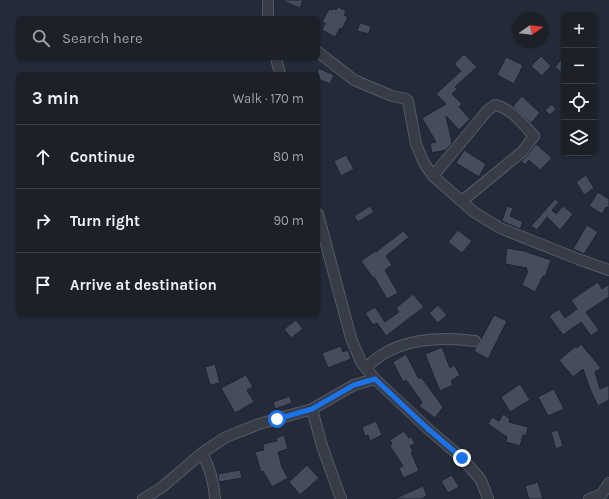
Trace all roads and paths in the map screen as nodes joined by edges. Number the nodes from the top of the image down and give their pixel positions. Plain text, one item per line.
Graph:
1 (268, 0) edge
2 (268, 16) edge
3 (320, 54) edge
4 (276, 60) edge
5 (280, 72) edge
6 (433, 176) junction
7 (462, 201) junction
8 (320, 222) edge
9 (609, 270) edge
10 (475, 341) dead end
11 (366, 368) junction
12 (375, 379) junction
13 (312, 409) junction
14 (202, 453) junction
15 (609, 482) edge
16 (605, 494) edge
17 (143, 499) edge
18 (215, 499) edge
19 (340, 499) edge
20 (488, 499) edge
21 (589, 499) edge

1 - 2 street
3 - 6 street
4 - 5 street
6 - 7 street
6 - 7 street
7 - 9 street
8 - 11 street
10 - 11 street
11 - 12 street
12 - 13 street
12 - 20 street
13 - 14 street
13 - 19 street
14 - 17 street
14 - 18 street
15 - 16 street
16 - 21 street

